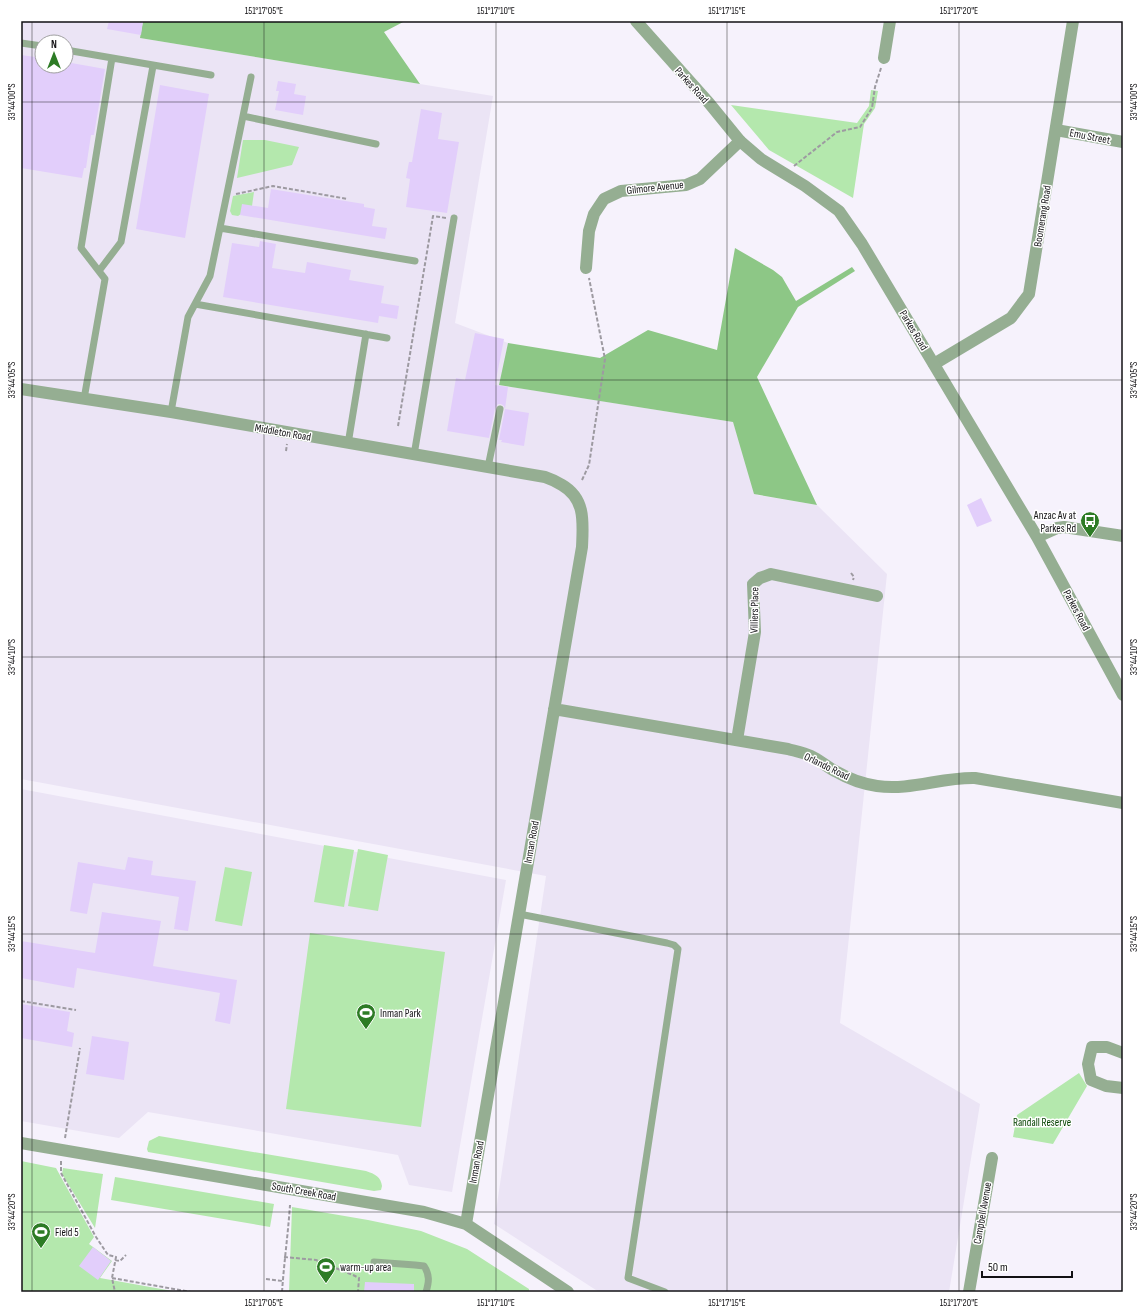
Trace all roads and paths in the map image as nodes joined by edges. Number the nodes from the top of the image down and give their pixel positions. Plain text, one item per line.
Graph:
1 (636, 21) edge
2 (890, 21) edge
3 (1073, 21) edge
4 (21, 43) edge
5 (34, 45) edge
6 (74, 51) edge
7 (112, 58) junction
8 (884, 58) joint
9 (153, 66) junction
10 (212, 75) dead end
11 (250, 77) dead end
12 (243, 116) junction
13 (1056, 130) junction
14 (740, 141) junction
15 (1123, 142) edge
16 (376, 144) dead end
17 (792, 168) dead end
18 (231, 196) dead end
19 (348, 199) dead end
20 (452, 218) joint
21 (220, 228) junction
22 (414, 261) dead end
23 (586, 268) joint
24 (99, 271) junction
25 (195, 304) junction
26 (366, 334) junction
27 (387, 338) dead end
28 (934, 364) junction
29 (21, 389) edge
30 (84, 400) junction
31 (500, 409) dead end
32 (171, 412) junction
33 (398, 426) dead end
34 (287, 441) dead end
35 (348, 444) junction
36 (286, 451) dead end
37 (414, 455) junction
38 (488, 467) junction
39 (545, 477) joint
40 (582, 480) dead end
41 (1123, 536) edge
42 (1037, 537) junction
43 (851, 573) dead end
44 (854, 577) dead end
45 (877, 596) dead end
46 (1123, 695) edge
47 (554, 709) junction
48 (737, 740) junction
49 (1123, 803) edge
50 (519, 914) junction
51 (21, 1001) edge
52 (76, 1010) dead end
53 (80, 1048) dead end
54 (1123, 1053) edge
55 (1123, 1088) edge
56 (64, 1138) dead end
57 (21, 1143) edge
58 (992, 1158) dead end
59 (61, 1161) dead end
60 (290, 1205) dead end
61 (466, 1224) junction
62 (126, 1255) dead end
63 (284, 1257) junction
64 (115, 1260) junction
65 (374, 1262) dead end
66 (112, 1278) junction
67 (266, 1279) dead end
68 (282, 1281) junction
69 (115, 1292) edge
70 (191, 1292) edge
71 (282, 1292) edge
72 (358, 1292) edge
73 (426, 1292) edge
74 (568, 1292) edge
75 (666, 1292) edge
76 (969, 1292) edge

1 - 14 street, Parkes Road
2 - 8 street
3 - 13 street, Boomerang Road
4 - 5 lane
6 - 7 lane
7 - 9 lane
7 - 24 lane
8 - 17 path
9 - 10 lane
9 - 24 lane
11 - 12 lane
12 - 16 lane
12 - 21 lane
13 - 15 street, Emu Street
13 - 28 street, Boomerang Road
14 - 23 street, Gilmore Avenue
14 - 28 street, Parkes Road
18 - 19 path
20 - 33 path
20 - 37 lane
21 - 22 lane
21 - 25 lane
23 - 40 path
24 - 30 lane
25 - 26 lane
25 - 32 lane
26 - 27 lane
26 - 35 lane
28 - 42 street, Parkes Road
29 - 30 street, Middleton Road
30 - 32 street, Middleton Road
31 - 38 lane
32 - 35 street, Middleton Road
34 - 36 path
35 - 37 street, Middleton Road
37 - 38 street, Middleton Road
38 - 39 street, Middleton Road
39 - 47 street, Inman Road
41 - 42 street
42 - 46 street, Parkes Road
43 - 44 path
45 - 48 street, Villiers Place
47 - 48 street, Orlando Road
47 - 50 street, Inman Road
48 - 49 street, Orlando Road
50 - 61 street, Inman Road
50 - 75 lane
51 - 52 path
53 - 56 path
54 - 55 street
57 - 61 street, South Creek Road
58 - 76 street, Campbell Avenue
59 - 64 path
60 - 63 path
61 - 74 street, South Creek Road
62 - 64 path
63 - 68 path
63 - 72 path
64 - 66 path
65 - 73 lane
66 - 69 path
66 - 70 path
67 - 68 path
68 - 71 path

